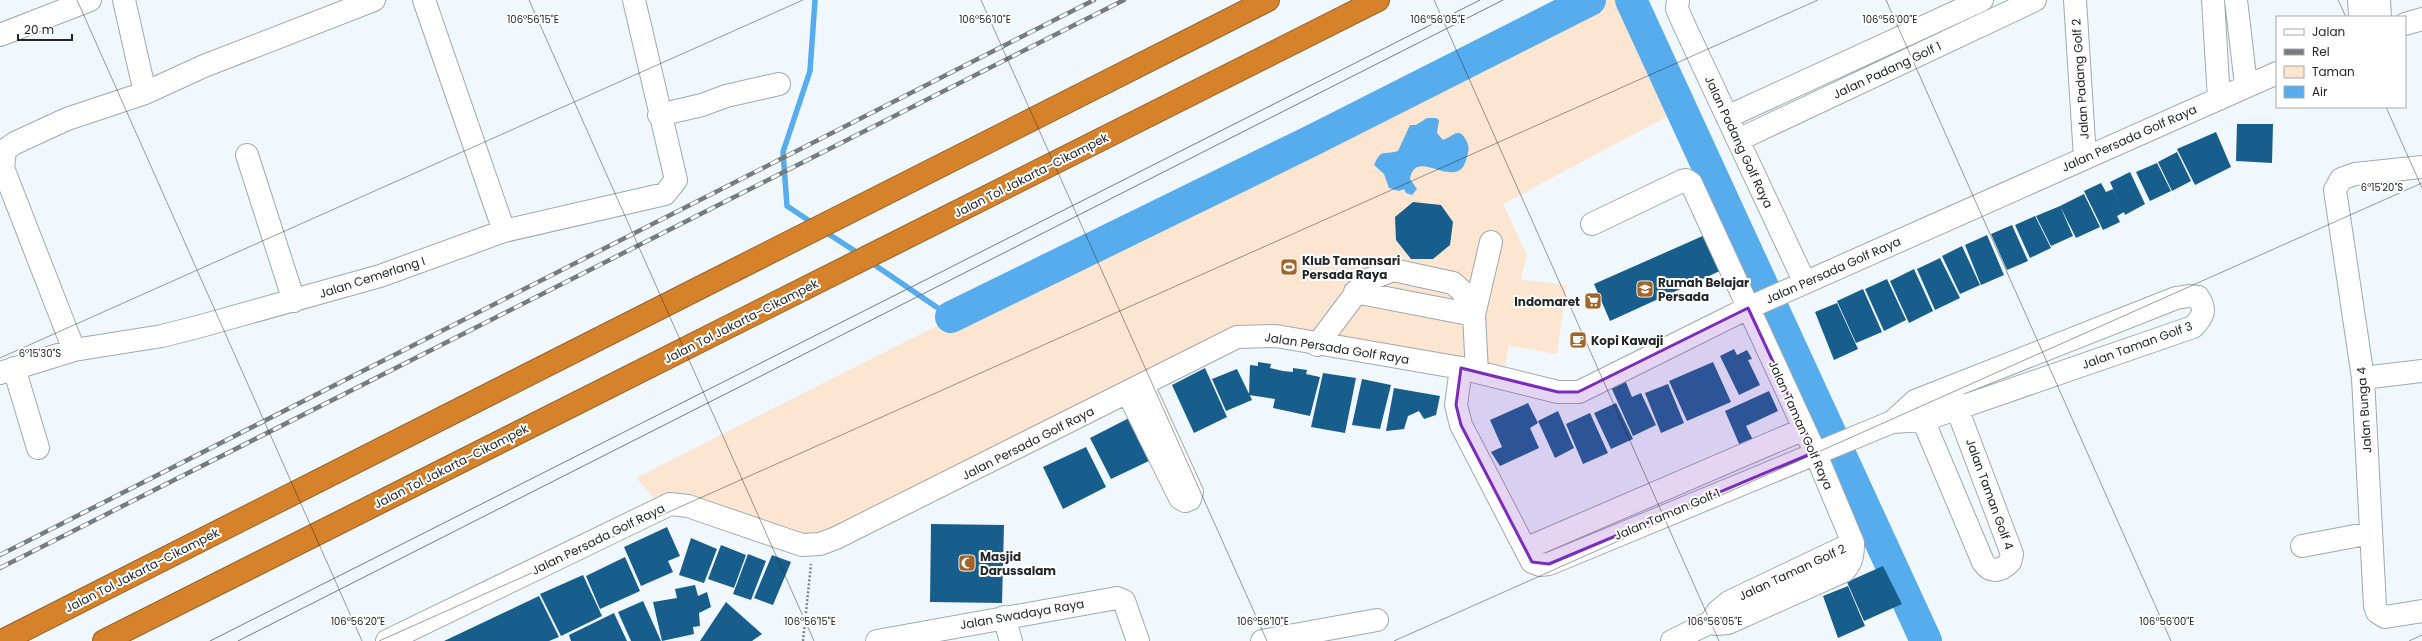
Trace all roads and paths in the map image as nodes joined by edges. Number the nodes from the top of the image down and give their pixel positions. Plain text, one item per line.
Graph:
1 (90, 0) edge
2 (124, 0) edge
3 (374, 0) edge
4 (424, 0) edge
5 (634, 0) edge
6 (1268, 0) edge
7 (1378, 0) edge
8 (1678, 0) edge
9 (1982, 0) edge
10 (2035, 0) edge
11 (2075, 0) edge
12 (2213, 0) edge
13 (2236, 0) edge
14 (2359, 0) edge
15 (2379, 0) edge
16 (2360, 16) edge
17 (2380, 16) edge
18 (2422, 19) edge
19 (2406, 24) edge
20 (0, 35) edge
21 (2276, 73) edge
22 (779, 84) dead end
23 (2246, 86) junction
24 (145, 93) junction
25 (2219, 98) junction
26 (659, 115) junction
27 (1727, 117) junction
28 (1738, 140) junction
29 (247, 155) dead end
30 (2085, 158) junction
31 (1, 161) edge
32 (2422, 167) edge
33 (1592, 224) dead end
34 (504, 231) junction
35 (1492, 242) dead end
36 (1796, 287) junction
37 (1355, 292) junction
38 (294, 301) junction
39 (1752, 306) junction
40 (1474, 315) junction
41 (1317, 345) junction
42 (2057, 345) junction
43 (74, 350) junction
44 (7, 370) edge
45 (1469, 370) junction
46 (2066, 371) junction
47 (2422, 371) edge
48 (2363, 378) junction
49 (1949, 388) junction
50 (1958, 409) junction
51 (1920, 411) junction
52 (1804, 429) junction
53 (38, 448) dead end
54 (1822, 450) junction
55 (2371, 533) junction
56 (1852, 544) joint
57 (2302, 546) dead end
58 (1526, 549) junction
59 (810, 577) dead end
60 (2422, 611) edge
61 (1004, 617) junction
62 (1377, 620) dead end
63 (417, 634) edge
64 (2, 641) edge
65 (104, 641) edge
66 (387, 641) edge
67 (803, 641) edge
68 (877, 641) edge
69 (1011, 641) edge
70 (1138, 641) edge
71 (1262, 641) edge
72 (1672, 641) edge

1 - 20 street
2 - 24 street
3 - 24 street
4 - 34 street
5 - 26 street
6 - 64 highway, Jalan Tol Jakarta–Cikampek
7 - 65 highway, Jalan Tol Jakarta–Cikampek
8 - 27 street, Jalan Padang Golf Raya
9 - 27 street, Jalan Padang Golf 1
10 - 28 street, Jalan Padang Golf 1
11 - 30 street, Jalan Padang Golf 2
12 - 25 street
13 - 23 street
14 - 16 street
15 - 17 street
18 - 19 street
21 - 23 street, Jalan Persada Golf Raya
22 - 26 street
23 - 25 street, Jalan Persada Golf Raya
24 - 31 street
25 - 30 street, Jalan Persada Golf Raya
26 - 34 street, Jalan Cemerlang I
27 - 28 street, Jalan Padang Golf Raya
28 - 36 street, Jalan Padang Golf Raya
29 - 38 street
30 - 36 street, Jalan Persada Golf Raya
31 - 43 street
32 - 48 street, Jalan Bunga 4
33 - 39 street, Jalan Taman Golf Raya
34 - 38 street, Jalan Cemerlang I
35 - 40 street
36 - 39 street, Jalan Persada Golf Raya
37 - 40 street
37 - 40 street
37 - 41 street
38 - 43 street, Jalan Cemerlang I
39 - 45 street, Jalan Persada Golf Raya
39 - 52 street, Jalan Taman Golf Raya
40 - 45 street, Jalan Taman Golf 1
41 - 45 street, Jalan Persada Golf Raya
41 - 63 street, Jalan Persada Golf Raya
42 - 46 street, Jalan Taman Golf 3
42 - 46 street, Jalan Taman Golf 3
42 - 49 street, Jalan Taman Golf 3
43 - 44 street, Jalan Cemerlang I
44 - 53 street
45 - 58 street, Jalan Taman Golf 1
46 - 50 street, Jalan Taman Golf 3
47 - 48 street
48 - 55 street, Jalan Bunga 4
49 - 50 street, Jalan Taman Golf 4
49 - 51 street, Jalan Taman Golf 3
50 - 51 street, Jalan Taman Golf 3
50 - 51 street, Jalan Taman Golf 4
51 - 54 street, Jalan Taman Golf 3
52 - 54 street, Jalan Taman Golf Raya
52 - 58 street, Jalan Taman Golf 1
54 - 56 street, Jalan Taman Golf Raya
54 - 58 street, Jalan Taman Golf 1
55 - 57 street
55 - 60 street, Jalan Bunga 4
56 - 72 street, Jalan Taman Golf 2
59 - 67 path
61 - 68 street, Jalan Swadaya Raya
61 - 69 street
61 - 70 street, Jalan Swadaya Raya
62 - 71 street
63 - 66 street, Jalan Persada Golf Raya

